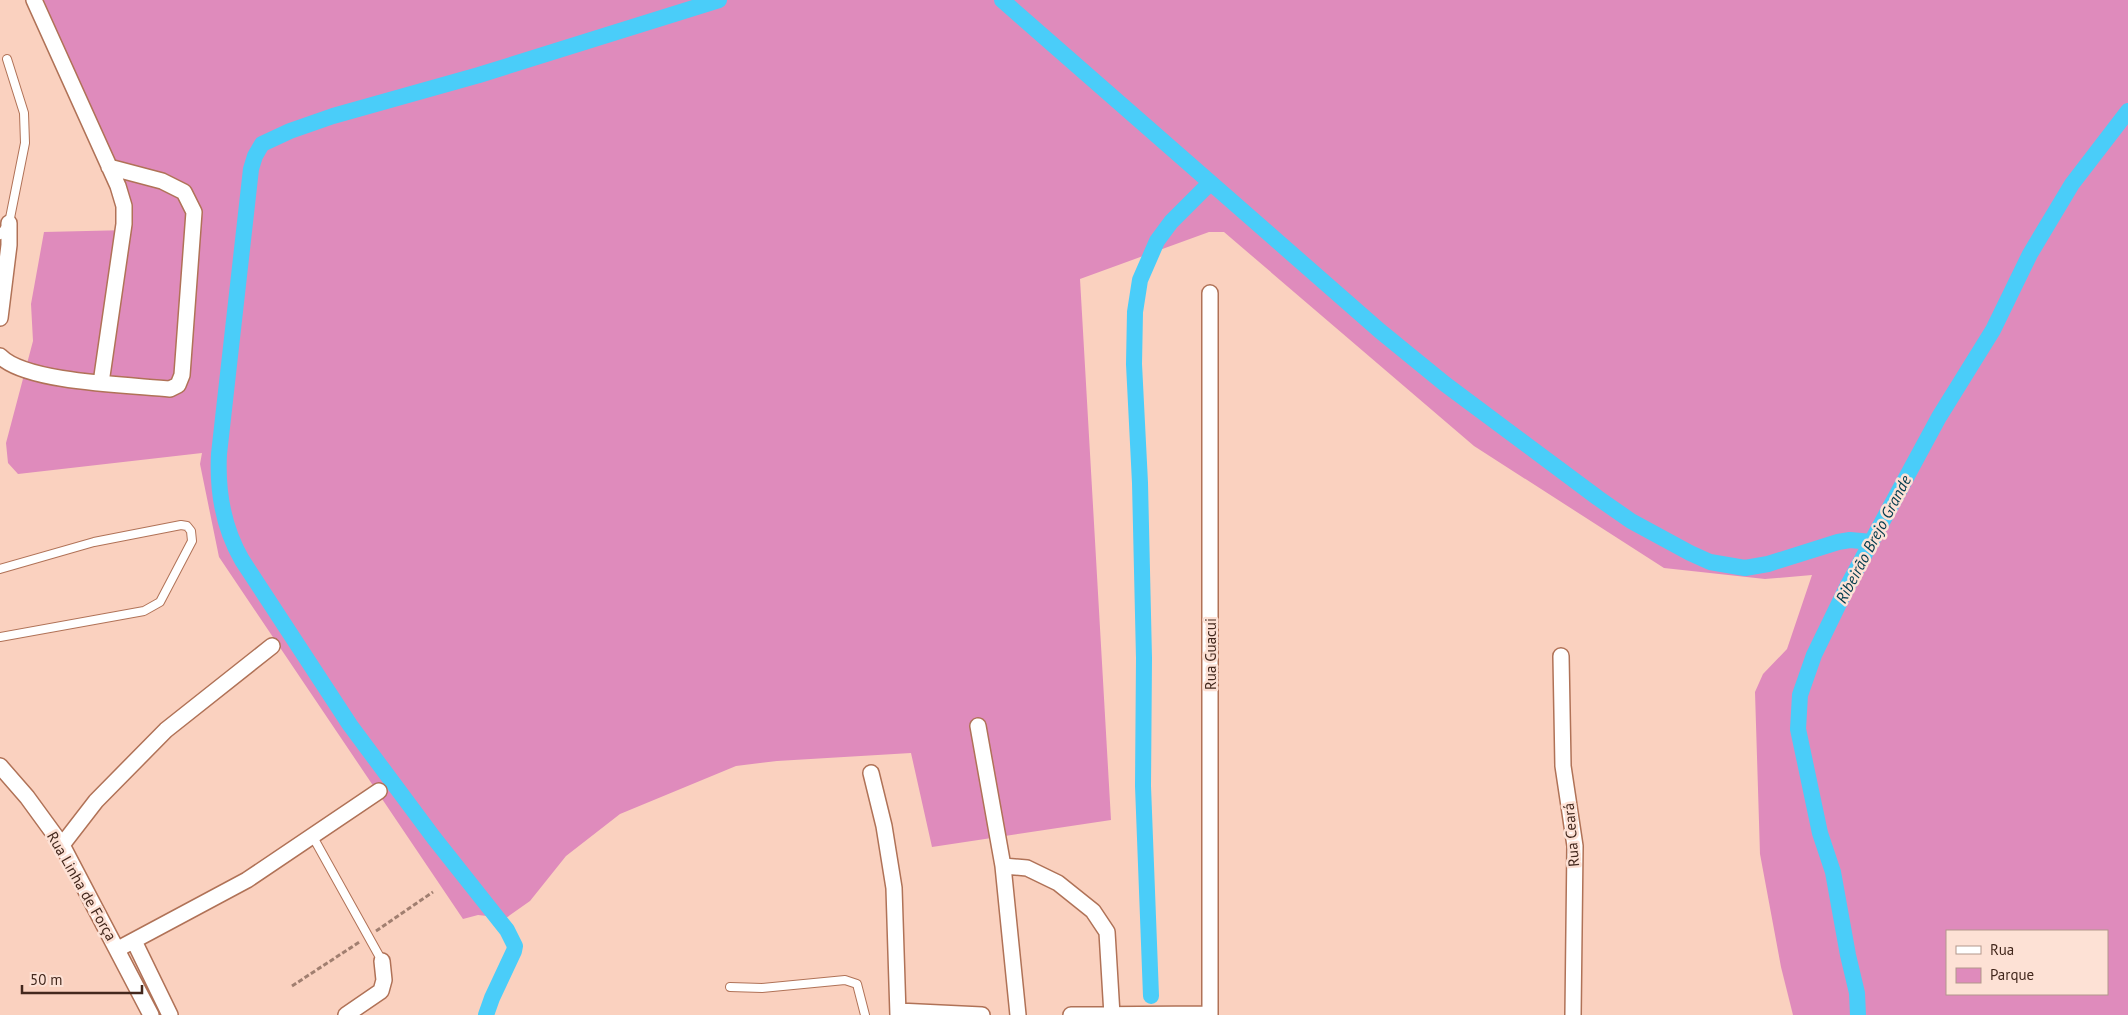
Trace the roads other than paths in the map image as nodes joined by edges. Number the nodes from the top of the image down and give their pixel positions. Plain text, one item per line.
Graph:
1 (34, 0) edge
2 (8, 59) dead end
3 (109, 166) junction
4 (9, 223) junction
5 (0, 235) edge
6 (1210, 293) dead end
7 (0, 318) edge
8 (0, 356) edge
9 (101, 382) junction
10 (0, 569) edge
11 (0, 637) edge
12 (272, 646) dead end
13 (1561, 656) dead end
14 (978, 726) dead end
15 (0, 766) edge
16 (871, 773) dead end
17 (379, 791) dead end
18 (313, 837) junction
19 (62, 845) junction
20 (1003, 866) junction
21 (134, 940) junction
22 (118, 949) junction
23 (382, 961) joint
24 (730, 987) dead end
25 (898, 1013) edge
26 (1112, 1014) edge
27 (1210, 1014) edge
28 (151, 1015) edge
29 (170, 1015) edge
30 (346, 1015) edge
31 (866, 1015) edge
32 (982, 1015) edge
33 (1018, 1015) edge
34 (1071, 1015) edge
35 (1572, 1015) edge

1 - 3 street
2 - 4 lane
3 - 9 street
3 - 9 street
4 - 5 lane
4 - 7 street
6 - 27 street, Rua Guacui
8 - 9 street
10 - 11 lane
12 - 19 street
13 - 35 street, Rua Ceará
14 - 20 street
15 - 19 street, Rua Linha de Força
16 - 25 street
17 - 18 street
18 - 21 street
18 - 23 lane
19 - 22 street, Rua Linha de Força
20 - 26 street
20 - 33 street
21 - 22 street
21 - 29 street
22 - 28 street, Rua Linha de Força
23 - 30 street
24 - 31 lane
25 - 32 street
26 - 27 street
26 - 34 street

